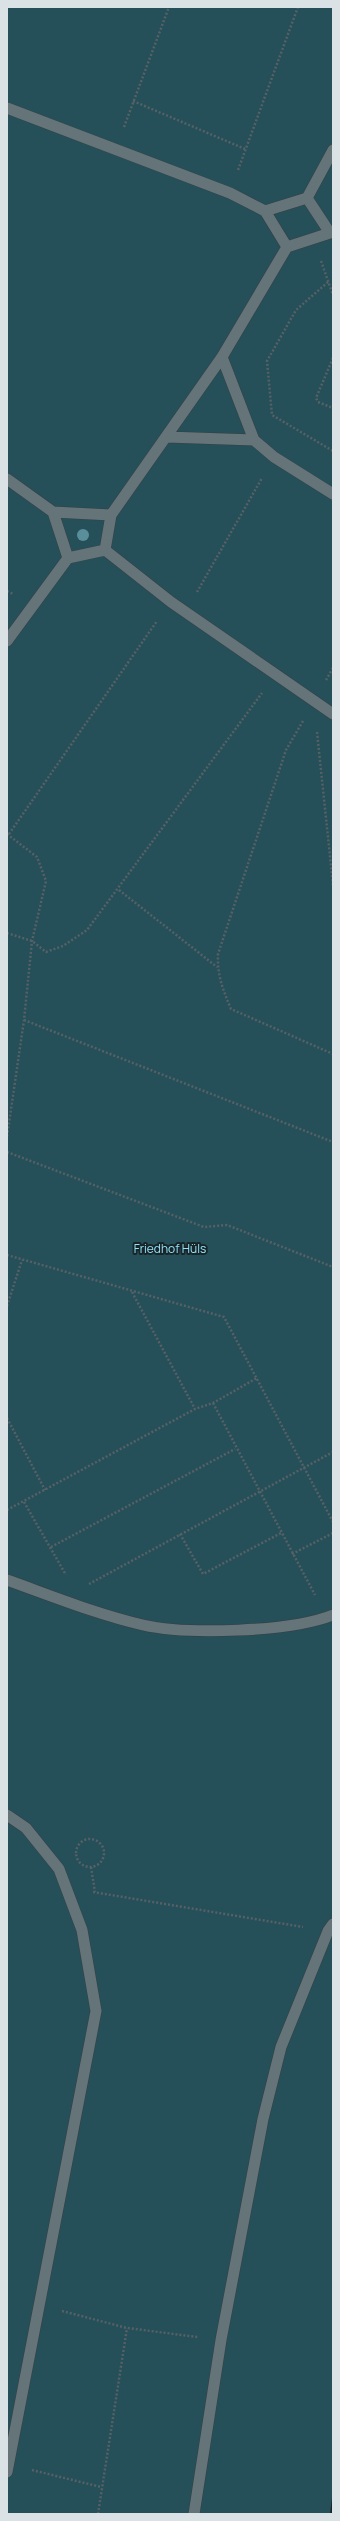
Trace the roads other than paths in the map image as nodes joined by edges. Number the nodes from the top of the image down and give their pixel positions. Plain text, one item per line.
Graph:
1 (7, 108) edge
2 (333, 150) edge
3 (307, 198) junction
4 (265, 211) junction
5 (288, 247) junction
6 (222, 357) junction
7 (167, 437) junction
8 (254, 440) junction
9 (7, 479) edge
10 (333, 494) edge
11 (53, 512) junction
12 (111, 515) junction
13 (106, 550) junction
14 (68, 558) junction
15 (7, 641) edge
16 (333, 714) edge
17 (7, 1580) edge
18 (330, 1617) edge
19 (7, 1815) edge
20 (330, 1927) edge
21 (8, 2468) edge
22 (194, 2514) edge

1 - 4 lane
2 - 3 lane
3 - 4 lane
3 - 5 lane
4 - 5 lane
5 - 6 lane
6 - 7 lane
6 - 8 lane
7 - 8 lane
7 - 12 lane
8 - 10 lane
9 - 11 lane
11 - 12 lane
11 - 14 lane
12 - 13 lane
13 - 14 lane
13 - 16 lane
14 - 15 lane
17 - 18 lane
19 - 21 lane
20 - 22 lane

